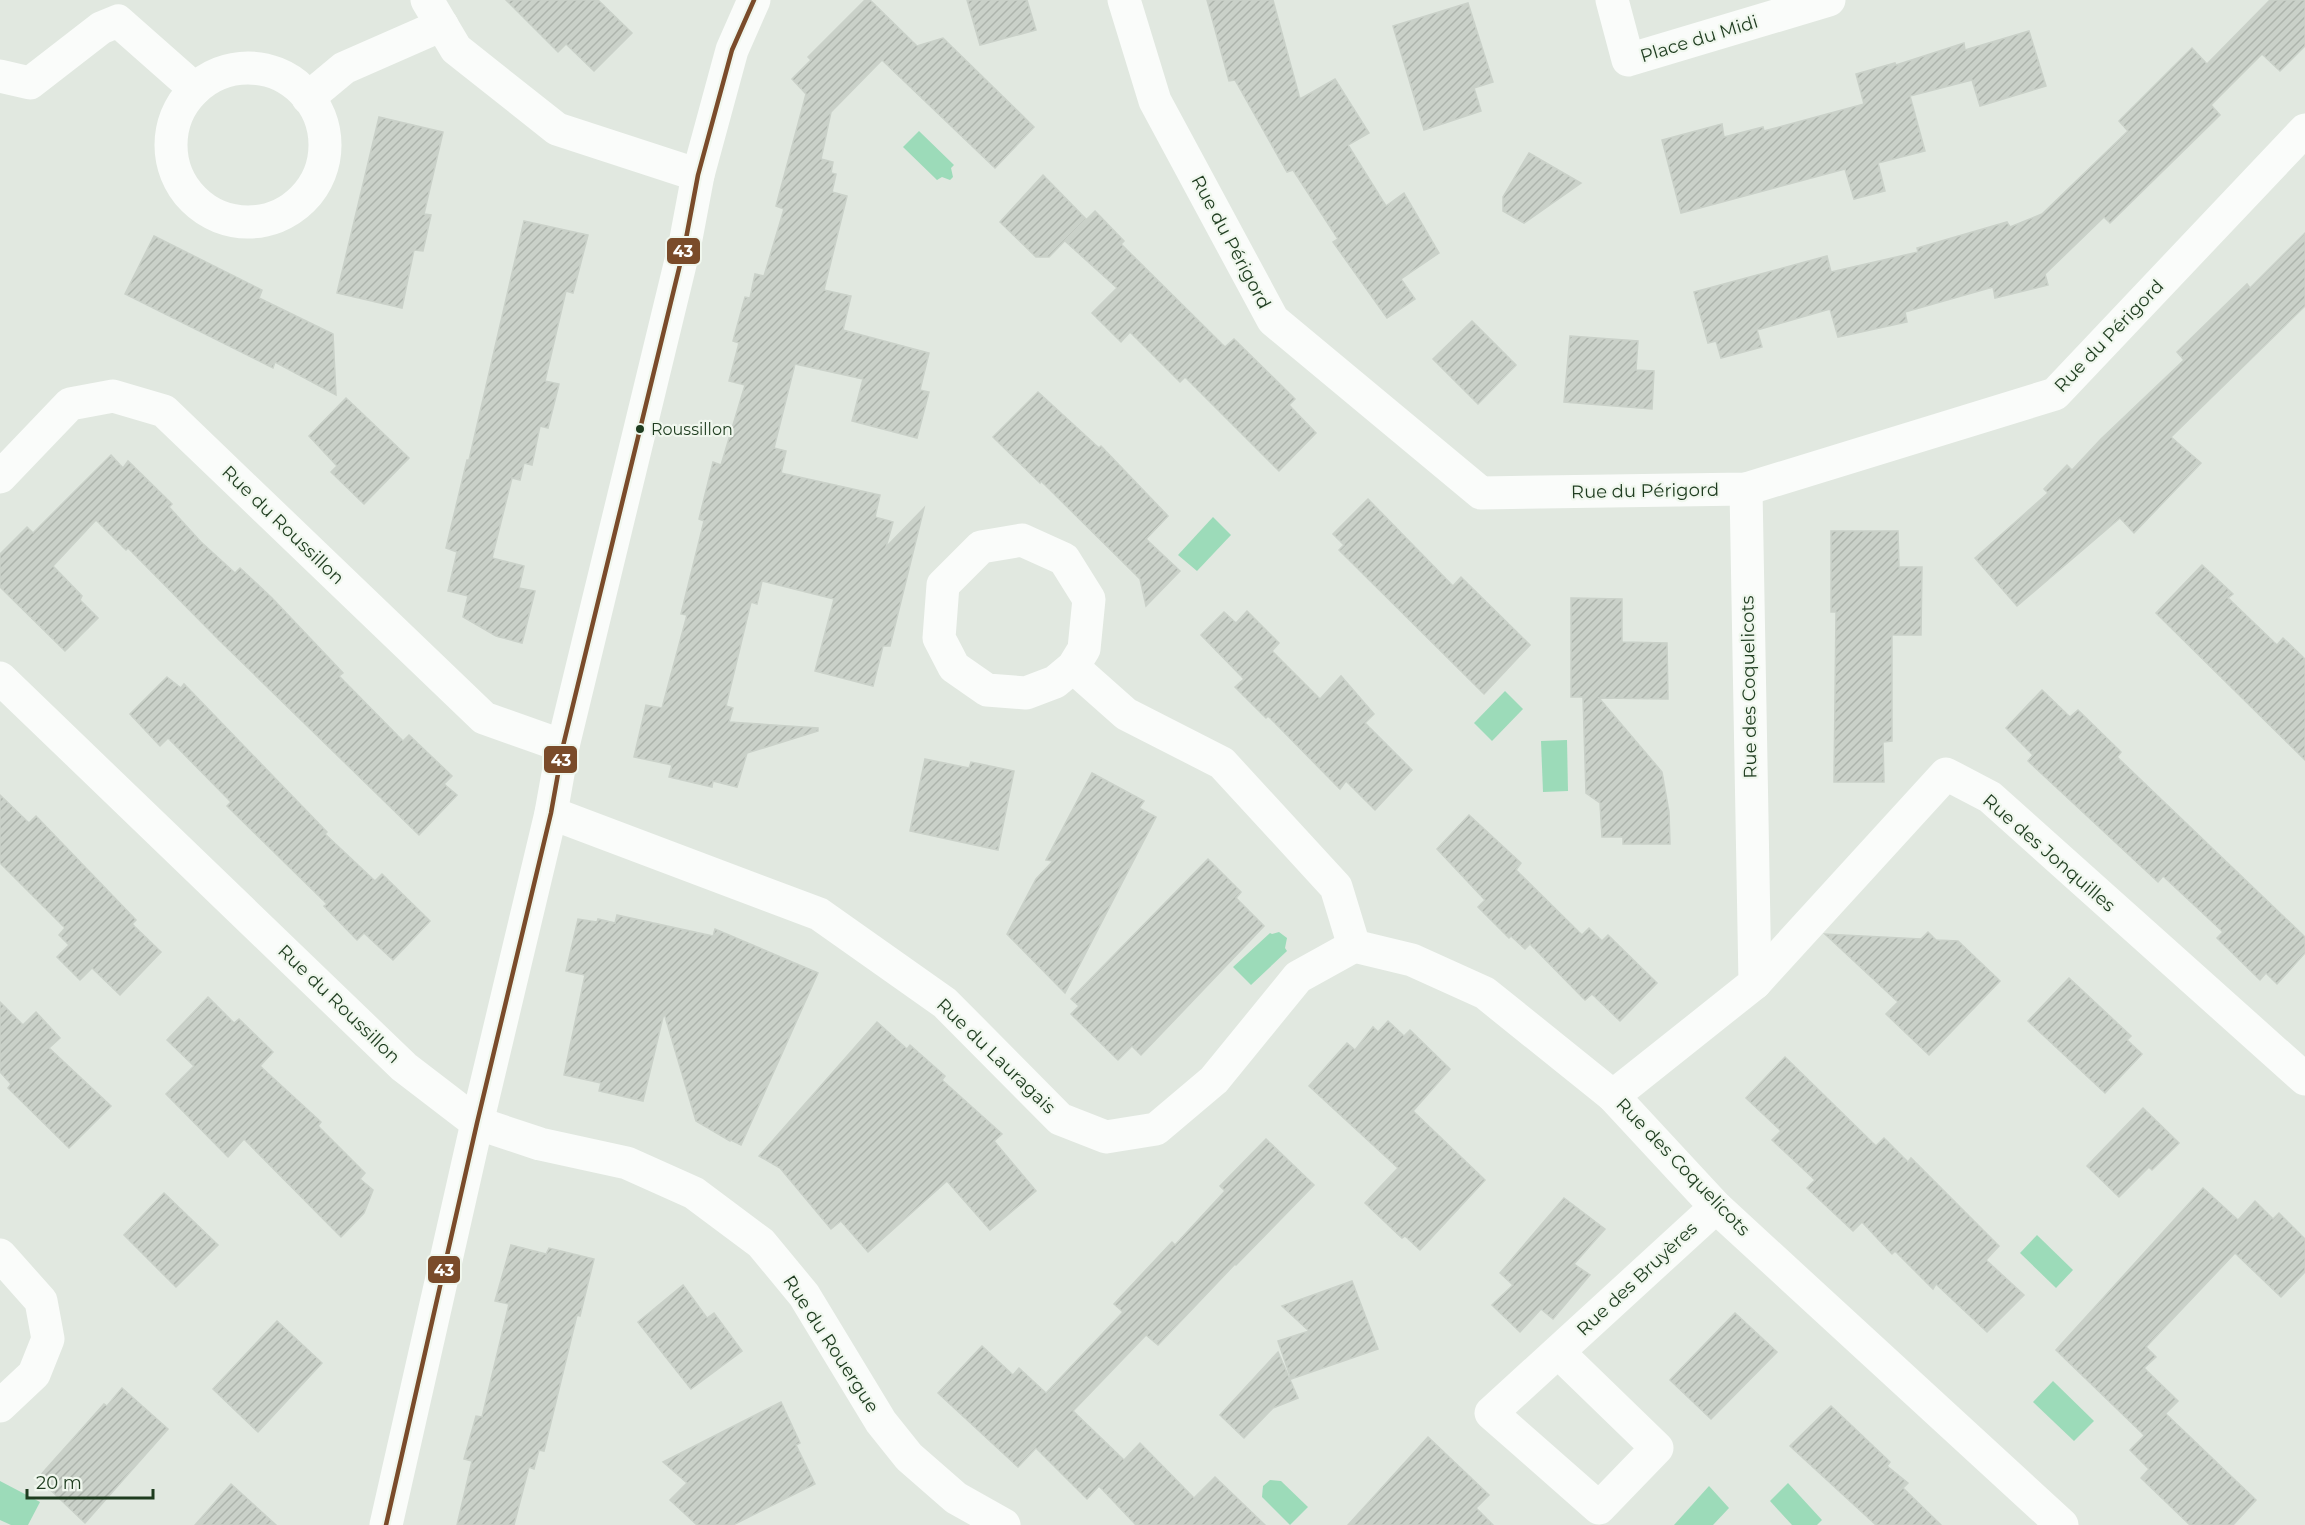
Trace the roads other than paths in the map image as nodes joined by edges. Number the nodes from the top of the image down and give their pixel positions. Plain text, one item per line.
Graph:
1 (754, 0) edge
2 (1124, 0) edge
3 (1612, 0) edge
4 (1829, 0) edge
5 (435, 13) edge
6 (0, 76) edge
7 (195, 89) junction
8 (308, 98) junction
9 (2305, 130) edge
10 (698, 175) junction
11 (0, 477) edge
12 (1746, 489) junction
13 (1073, 667) junction
14 (0, 678) edge
15 (563, 746) junction
16 (551, 813) junction
17 (1354, 946) junction
18 (1755, 983) junction
19 (2305, 1079) edge
20 (1613, 1096) junction
21 (477, 1123) junction
22 (1716, 1207) junction
23 (0, 1255) edge
24 (1558, 1352) junction
25 (0, 1406) edge
26 (386, 1525) edge
27 (1004, 1525) edge
28 (2062, 1525) edge

1 - 10 street
2 - 12 street, Rue du Périgord
3 - 4 street, Place du Midi
5 - 8 street
5 - 10 street
6 - 7 street
7 - 8 street
7 - 8 street
9 - 12 street, Rue du Périgord
10 - 15 street
11 - 15 street, Rue du Roussillon
12 - 18 street, Rue des Coquelicots
13 - 13 street
13 - 17 street
14 - 21 street, Rue du Roussillon
15 - 16 street
16 - 17 street, Rue du Lauragais
16 - 21 street
17 - 20 street
18 - 19 street, Rue des Jonquilles
18 - 20 street, Rue des Coquelicots
20 - 22 street, Rue des Coquelicots
21 - 26 street
21 - 27 street, Rue du Rouergue
22 - 24 street, Rue des Bruyères
22 - 28 street, Rue des Coquelicots
23 - 25 street
24 - 24 street, Rue des Bruyères

